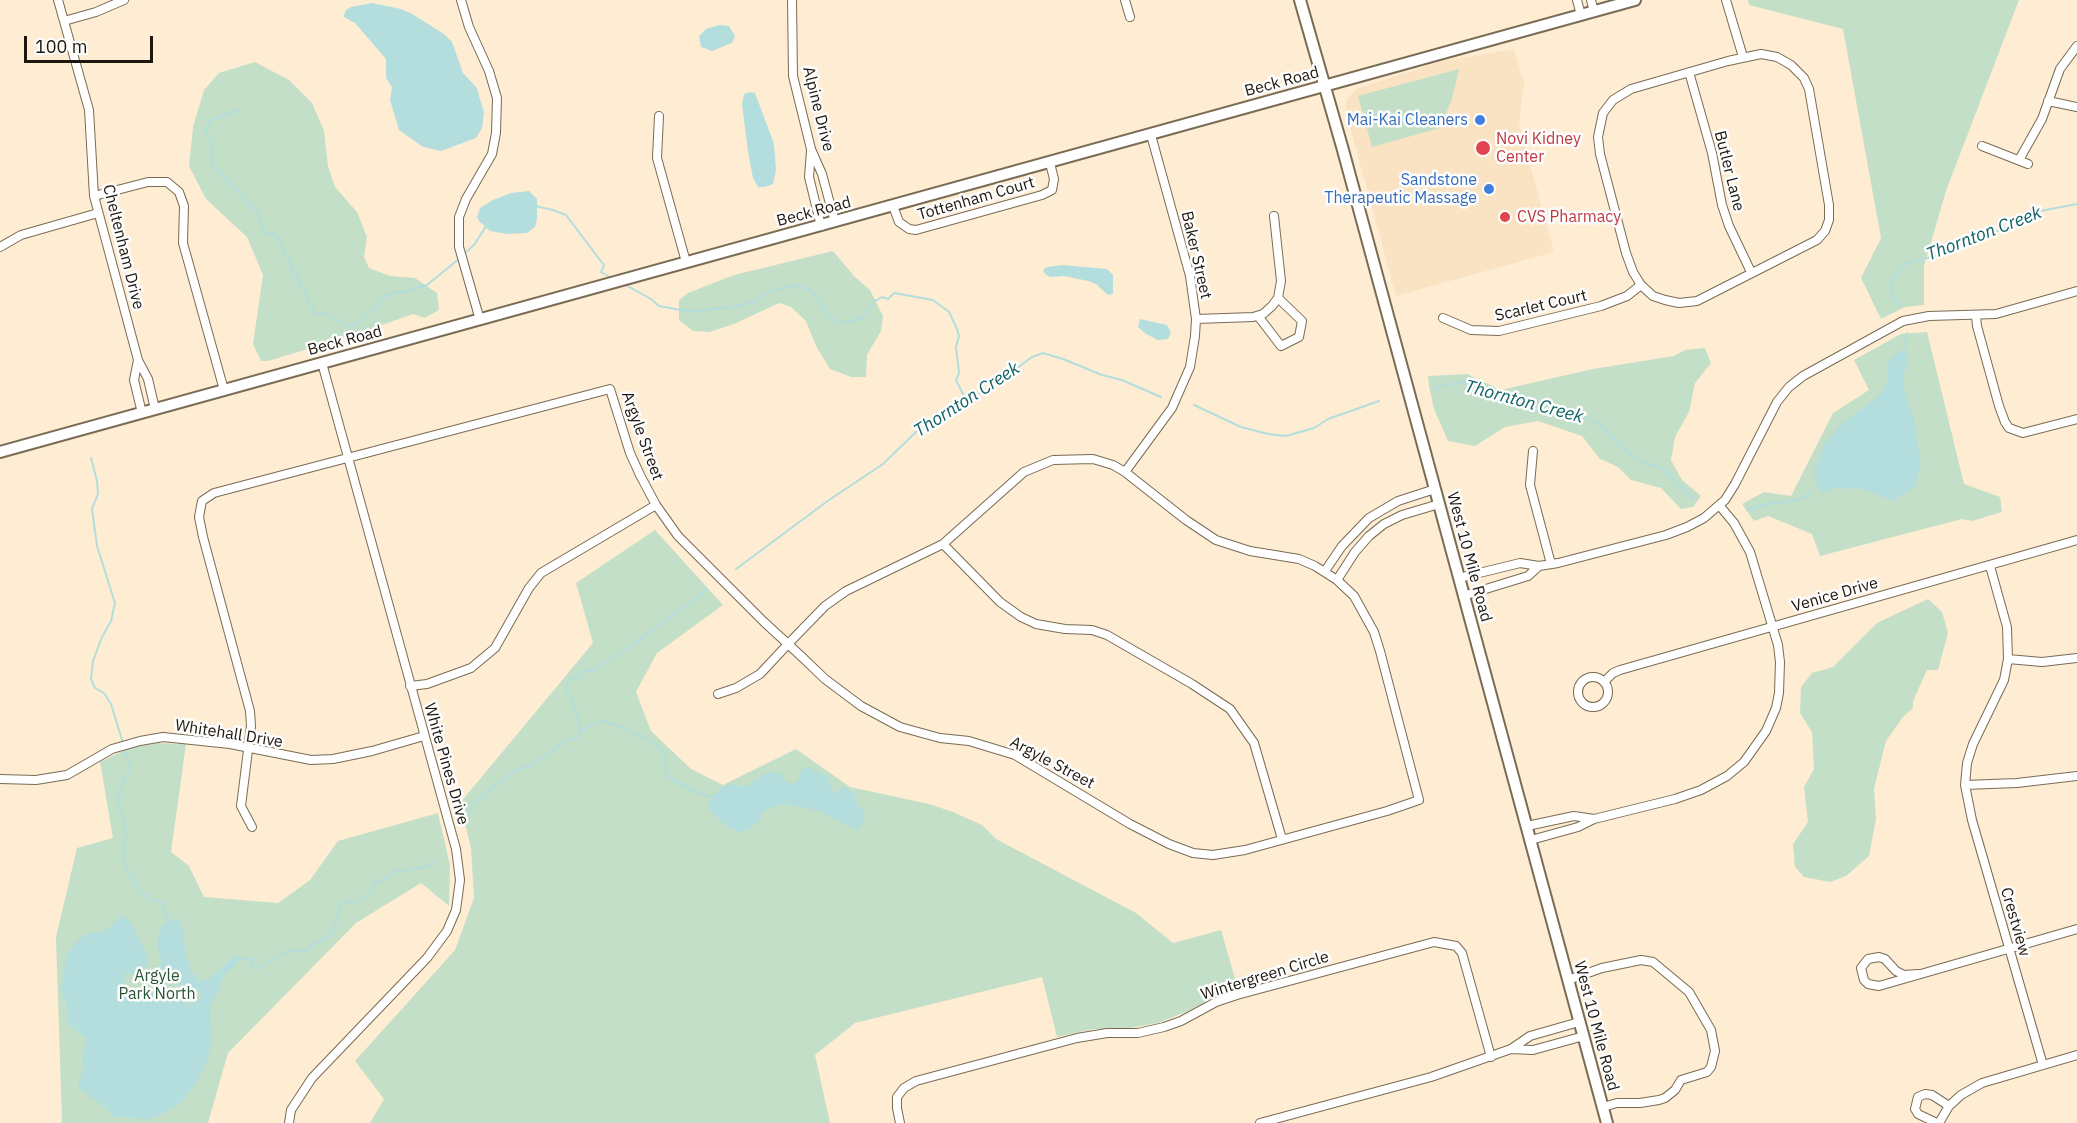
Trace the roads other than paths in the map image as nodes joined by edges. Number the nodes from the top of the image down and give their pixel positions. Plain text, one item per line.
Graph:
1 (58, 0) edge
2 (124, 0) edge
3 (461, 0) edge
4 (792, 0) edge
5 (1125, 0) edge
6 (1300, 0) edge
7 (1576, 0) edge
8 (1591, 0) edge
9 (1635, 0) edge
10 (1726, 0) edge
11 (1594, 12) junction
12 (1581, 15) junction
13 (1130, 17) dead end
14 (64, 21) junction
15 (2077, 46) edge
16 (1743, 57) junction
17 (1689, 72) junction
18 (1324, 86) junction
19 (2048, 101) junction
20 (2077, 107) edge
21 (659, 116) dead end
22 (1151, 135) junction
23 (1982, 146) dead end
24 (811, 150) junction
25 (2019, 160) junction
26 (1050, 163) junction
27 (2028, 164) dead end
28 (94, 196) junction
29 (893, 206) junction
30 (98, 213) junction
31 (1274, 216) dead end
32 (835, 222) junction
33 (821, 226) junction
34 (0, 247) edge
35 (686, 262) junction
36 (1751, 272) junction
37 (1641, 285) junction
38 (2077, 291) edge
39 (1278, 298) junction
40 (1258, 316) junction
41 (1976, 316) junction
42 (1443, 318) dead end
43 (1196, 319) junction
44 (480, 320) junction
45 (138, 360) junction
46 (322, 363) junction
47 (224, 390) junction
48 (155, 409) junction
49 (142, 413) junction
50 (2077, 419) edge
51 (1533, 451) dead end
52 (0, 452) edge
53 (348, 457) junction
54 (1125, 472) junction
55 (1435, 489) junction
56 (1439, 504) junction
57 (656, 505) junction
58 (1719, 505) junction
59 (1377, 512) junction
60 (1384, 524) junction
61 (2077, 540) edge
62 (943, 544) junction
63 (1551, 564) junction
64 (1539, 566) junction
65 (1990, 566) junction
66 (1324, 571) junction
67 (1459, 578) junction
68 (1337, 580) junction
69 (1463, 596) junction
70 (1773, 627) junction
71 (788, 644) junction
72 (2077, 658) edge
73 (2008, 660) junction
74 (1604, 682) dead end
75 (410, 686) junction
76 (718, 694) dead end
77 (424, 736) junction
78 (247, 747) junction
79 (2077, 776) edge
80 (0, 778) edge
81 (1965, 785) junction
82 (1594, 819) junction
83 (1527, 826) junction
84 (252, 827) dead end
85 (1282, 839) junction
86 (1531, 840) junction
87 (2077, 930) edge
88 (2009, 949) junction
89 (1918, 974) junction
90 (1568, 980) junction
91 (1580, 1022) junction
92 (1584, 1036) junction
93 (1511, 1049) junction
94 (2077, 1055) edge
95 (1491, 1057) junction
96 (2043, 1065) junction
97 (1949, 1106) junction
98 (1603, 1107) junction
99 (289, 1123) edge
100 (900, 1123) edge
101 (1260, 1123) edge
102 (1607, 1123) edge
103 (1938, 1123) edge

1 - 14 street, Cheltenham Drive
2 - 14 street
3 - 44 street
4 - 24 street, Alpine Drive
5 - 13 street
6 - 18 main road, West 10 Mile Road
7 - 12 street
8 - 11 street
9 - 11 main road, Beck Road
10 - 16 street
11 - 12 main road, Beck Road
12 - 18 main road, Beck Road
14 - 28 street, Cheltenham Drive
15 - 19 street
16 - 17 street
16 - 36 street
17 - 36 street, Butler Lane
17 - 37 street
18 - 22 main road, Beck Road
18 - 55 main road, West 10 Mile Road
19 - 20 street
19 - 25 street
21 - 35 street
22 - 26 main road, Beck Road
22 - 43 street, Baker Street
23 - 25 street
24 - 32 street, Alpine Drive
24 - 33 street
25 - 27 street
26 - 29 main road, Beck Road
26 - 29 street, Tottenham Court
28 - 30 street, Cheltenham Drive
28 - 47 street
29 - 32 main road, Beck Road
30 - 34 street
30 - 45 street, Cheltenham Drive
31 - 39 street
32 - 33 main road, Beck Road
33 - 35 main road, Beck Road
35 - 44 main road, Beck Road
36 - 37 street
37 - 42 street, Scarlet Court
38 - 41 street
39 - 40 street
39 - 40 street
40 - 43 street
41 - 50 street
41 - 58 street
43 - 54 street, Baker Street
44 - 46 main road, Beck Road
45 - 48 street, Cheltenham Drive
45 - 49 street, Cheltenham Drive
46 - 47 main road, Beck Road
46 - 53 street, White Pines Drive
47 - 48 main road, Beck Road
48 - 49 main road, Beck Road
49 - 52 main road, Beck Road
51 - 63 street
53 - 57 street, Argyle Street
53 - 75 street, White Pines Drive
53 - 78 street, Argyle Street
54 - 62 street
54 - 66 street
55 - 56 main road, West 10 Mile Road
55 - 59 street
56 - 60 street
56 - 67 main road, West 10 Mile Road
57 - 71 street, Argyle Street
57 - 75 street
58 - 63 street
58 - 70 street
59 - 60 street
59 - 66 street
60 - 68 street
61 - 65 street, Venice Drive
62 - 71 street
62 - 85 street
63 - 64 street
64 - 67 street
64 - 69 street
65 - 70 street, Venice Drive
65 - 73 street
66 - 68 street
67 - 69 main road, West 10 Mile Road
68 - 85 street, Argyle Street
69 - 83 main road, West 10 Mile Road
70 - 74 street, Venice Drive
70 - 82 street
71 - 76 street
71 - 85 street, Argyle Street
72 - 73 street
73 - 81 street
75 - 77 street, White Pines Drive
77 - 78 street, Whitehall Drive
77 - 99 street, White Pines Drive
78 - 80 street, Whitehall Drive
78 - 84 street, Argyle Street
79 - 81 street
81 - 88 street, Crestview
82 - 83 street
82 - 86 street
83 - 86 main road, West 10 Mile Road
86 - 90 main road, West 10 Mile Road
87 - 88 street
88 - 89 street
88 - 96 street, Crestview
89 - 89 street
90 - 91 main road, West 10 Mile Road
90 - 98 street
91 - 92 main road, West 10 Mile Road
91 - 93 street
92 - 93 street
92 - 98 main road, West 10 Mile Road
93 - 95 street
94 - 96 street
95 - 100 street, Wintergreen Circle
95 - 101 street
96 - 97 street
97 - 103 street
97 - 103 street
98 - 102 main road, West 10 Mile Road

